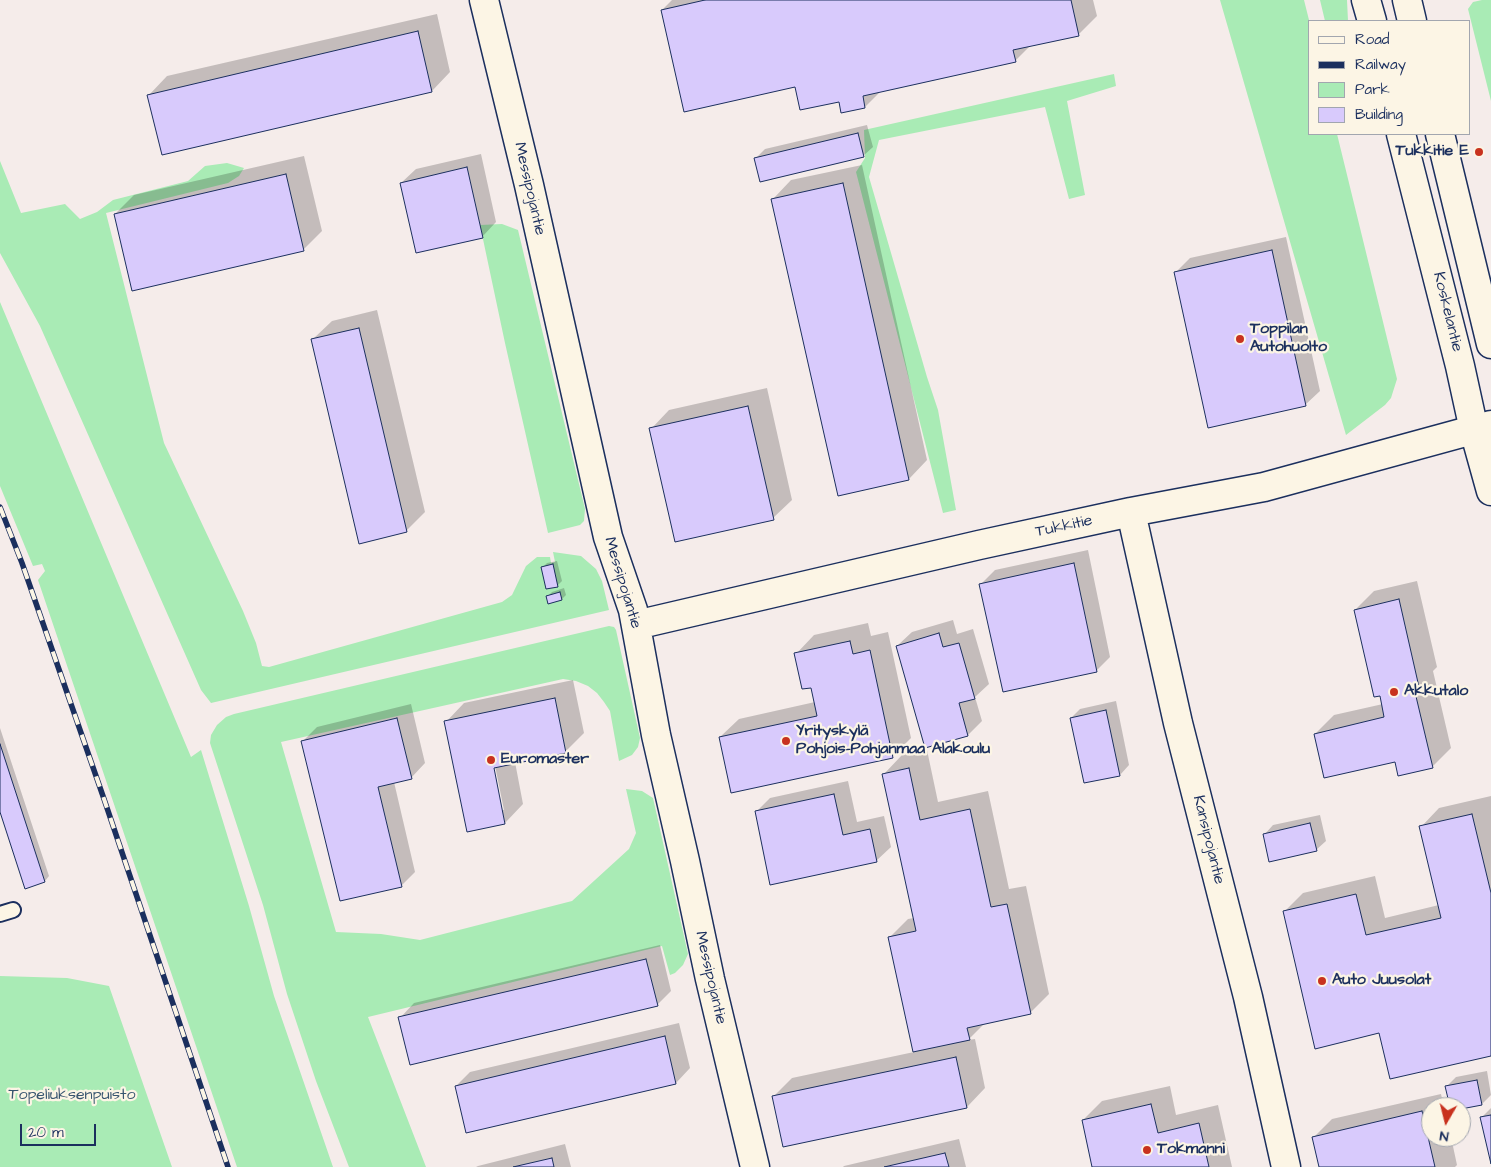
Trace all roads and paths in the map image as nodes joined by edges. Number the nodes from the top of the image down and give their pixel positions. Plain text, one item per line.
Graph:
1 (484, 0) edge
2 (1366, 0) edge
3 (1407, 0) edge
4 (1372, 20) edge
5 (1412, 20) edge
6 (1401, 135) edge
7 (1440, 135) edge
8 (1491, 344) edge
9 (1483, 428) edge
10 (1491, 491) edge
11 (1131, 512) junction
12 (636, 625) junction
13 (755, 1167) edge
14 (1286, 1167) edge

1 - 12 street, Messipojantie
2 - 4 street
3 - 5 street
6 - 9 street, Koskelantie
7 - 8 street
9 - 10 street, Koskelantie
9 - 11 street, Tukkitie
11 - 12 street, Tukkitie
11 - 14 street, Kansipojantie
12 - 13 street, Messipojantie

